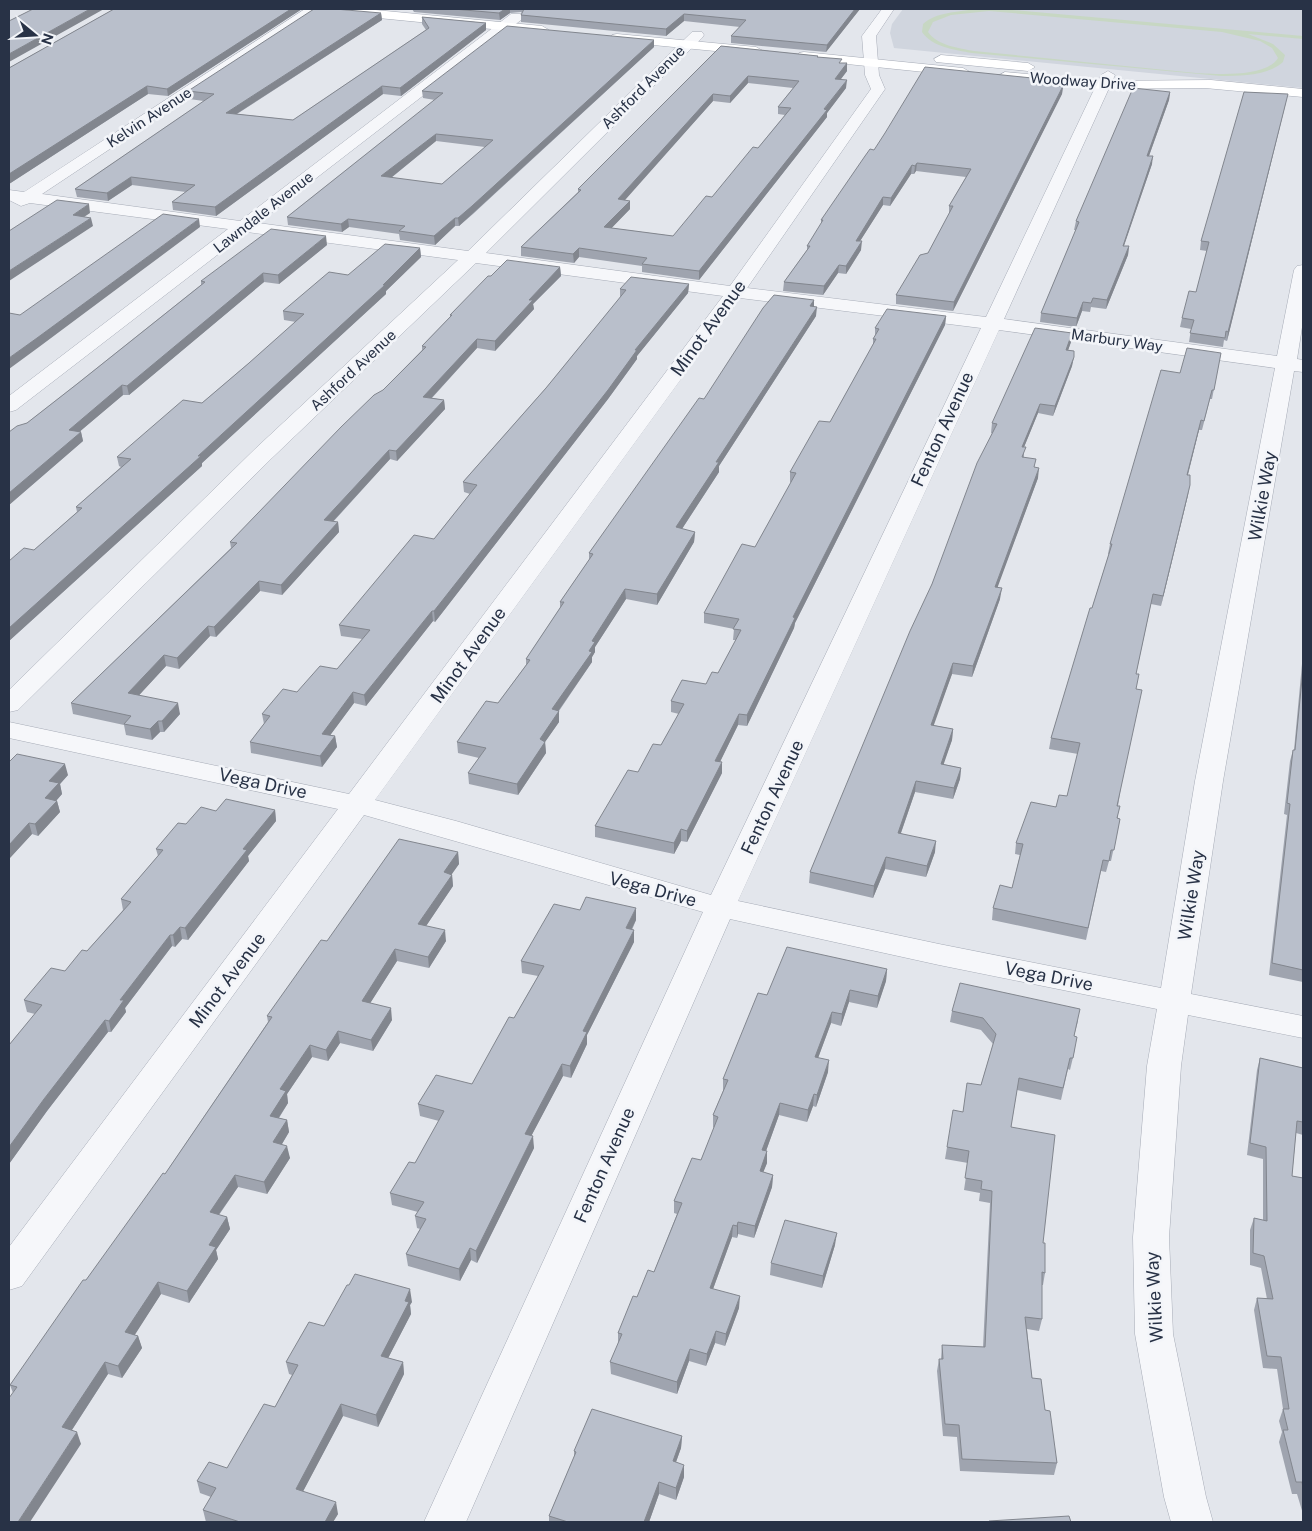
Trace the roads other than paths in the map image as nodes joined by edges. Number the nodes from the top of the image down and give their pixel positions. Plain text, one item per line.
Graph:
1 (314, 9) edge
2 (327, 9) edge
3 (432, 9) edge
4 (884, 14) edge
5 (510, 22) junction
6 (553, 26) edge
7 (611, 26) edge
8 (600, 36) edge
9 (692, 40) junction
10 (764, 41) edge
11 (793, 50) edge
12 (774, 53) edge
13 (870, 57) junction
14 (1106, 80) junction
15 (1303, 94) edge
16 (9, 195) edge
17 (26, 197) junction
18 (9, 208) edge
19 (245, 226) junction
20 (472, 257) junction
21 (1303, 270) edge
22 (735, 292) junction
23 (991, 323) junction
24 (1295, 365) edge
25 (9, 406) edge
26 (9, 704) edge
27 (9, 730) edge
28 (358, 805) junction
29 (721, 906) junction
30 (1174, 1001) junction
31 (1303, 1027) edge
32 (9, 1276) edge
33 (445, 1522) edge
34 (1192, 1522) edge

1 - 17 street, Kelvin Avenue
2 - 5 street
3 - 5 street
4 - 13 street, Minot Avenue
5 - 6 street
5 - 19 street, Lawndale Avenue
7 - 9 street
8 - 9 street
9 - 10 street
9 - 12 street
9 - 20 street, Ashford Avenue
11 - 13 street, Woodway Drive
13 - 14 street, Woodway Drive
13 - 22 street, Minot Avenue
14 - 15 street, Woodway Drive
14 - 23 street, Fenton Avenue
16 - 17 street, Marbury Way
17 - 18 street, Kelvin Avenue
17 - 19 street, Marbury Way
19 - 20 street, Marbury Way
19 - 25 street, Lawndale Avenue
20 - 22 street, Marbury Way
20 - 26 street, Ashford Avenue
21 - 24 street, Wilkie Way
22 - 23 street, Marbury Way
22 - 28 street, Minot Avenue
23 - 24 street, Marbury Way
23 - 29 street, Fenton Avenue
24 - 30 street, Wilkie Way
27 - 28 street, Vega Drive
28 - 29 street, Vega Drive
28 - 32 street, Minot Avenue
29 - 30 street, Vega Drive
29 - 33 street, Fenton Avenue
30 - 31 street, Vega Drive
30 - 34 street, Wilkie Way

